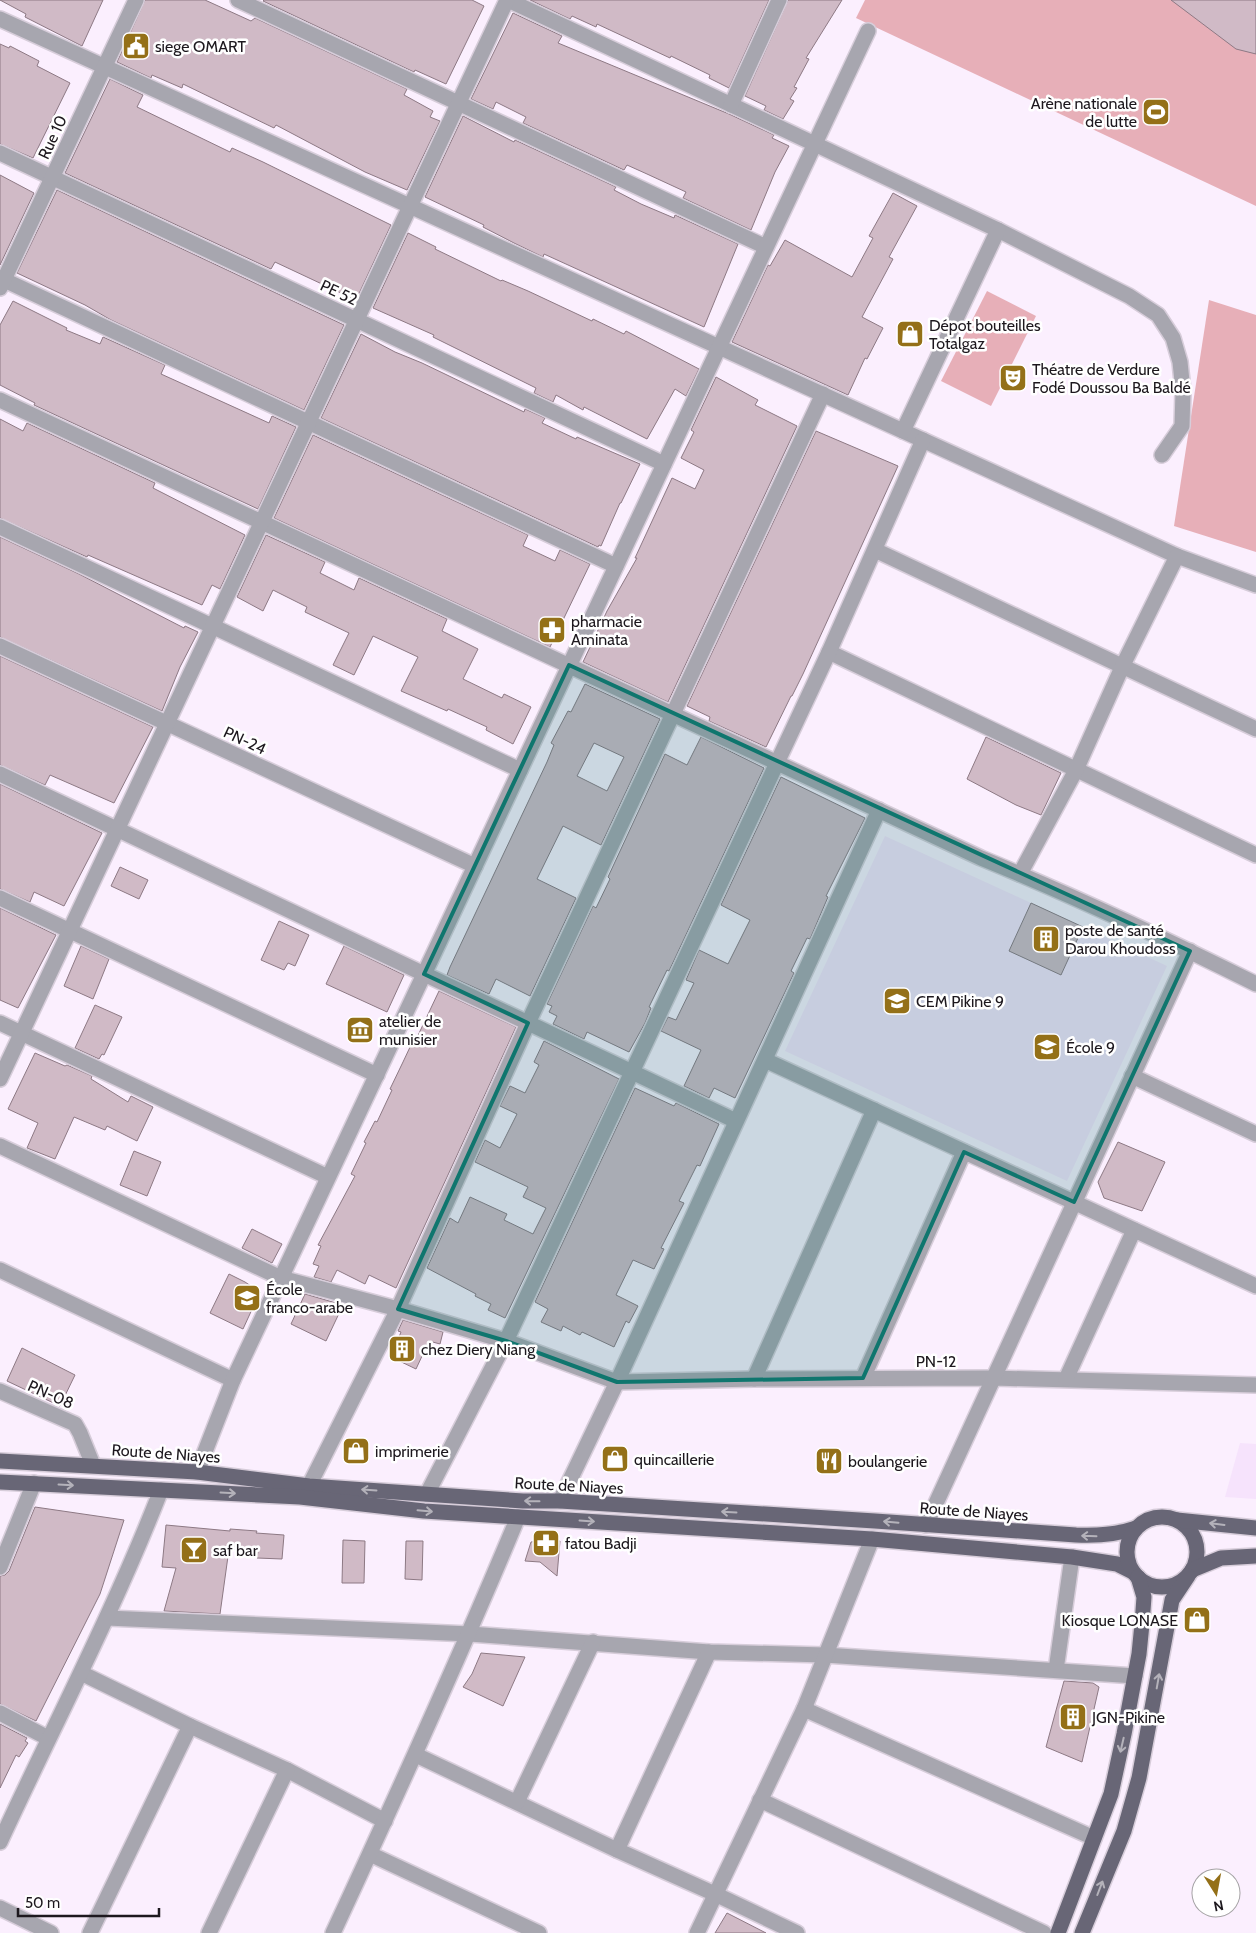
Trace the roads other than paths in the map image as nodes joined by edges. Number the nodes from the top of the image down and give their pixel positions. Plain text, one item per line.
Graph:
1 (136, 0) edge
2 (238, 0) edge
3 (508, 0) edge
4 (775, 1) edge
5 (0, 18) edge
6 (868, 31) dead end
7 (105, 66) junction
8 (459, 103) junction
9 (732, 105) junction
10 (814, 144) junction
11 (0, 153) edge
12 (52, 177) junction
13 (410, 206) junction
14 (998, 230) junction
15 (766, 247) junction
16 (1, 282) edge
17 (357, 320) junction
18 (719, 347) junction
19 (823, 394) junction
20 (0, 400) edge
21 (309, 422) junction
22 (903, 430) junction
23 (923, 440) junction
24 (1162, 455) dead end
25 (664, 464) junction
26 (261, 522) junction
27 (0, 527) edge
28 (875, 550) junction
29 (1177, 556) junction
30 (616, 566) junction
31 (1256, 585) edge
32 (213, 626) junction
33 (0, 646) edge
34 (829, 652) junction
35 (569, 665) junction
36 (1123, 665) junction
37 (672, 714) junction
38 (167, 723) junction
39 (1256, 729) edge
40 (777, 763) junction
41 (520, 770) junction
42 (1076, 770) junction
43 (0, 774) edge
44 (879, 810) junction
45 (118, 829) junction
46 (1256, 855) edge
47 (475, 866) junction
48 (1020, 874) junction
49 (0, 898) edge
50 (70, 930) junction
51 (1190, 951) junction
52 (424, 974) junction
53 (1256, 984) edge
54 (0, 1023) edge
55 (528, 1023) junction
56 (22, 1033) junction
57 (765, 1060) junction
58 (632, 1072) junction
59 (377, 1075) junction
60 (1132, 1076) junction
61 (0, 1079) edge
62 (874, 1110) junction
63 (736, 1121) junction
64 (1256, 1134) edge
65 (0, 1146) edge
66 (964, 1152) junction
67 (328, 1178) junction
68 (1074, 1202) junction
69 (1134, 1230) junction
70 (0, 1270) edge
71 (281, 1278) junction
72 (1256, 1286) edge
73 (398, 1309) junction
74 (506, 1341) junction
75 (863, 1378) junction
76 (994, 1378) junction
77 (754, 1379) junction
78 (1066, 1379) junction
79 (233, 1380) junction
80 (617, 1382) junction
81 (1256, 1385) edge
82 (0, 1391) edge
83 (0, 1461) edge
84 (93, 1465) junction
85 (197, 1472) junction
86 (0, 1482) edge
87 (34, 1483) junction
88 (309, 1486) junction
89 (160, 1490) junction
90 (427, 1494) junction
91 (560, 1501) junction
92 (518, 1517) junction
93 (1177, 1520) junction
94 (926, 1525) junction
95 (1136, 1528) junction
96 (1256, 1528) edge
97 (872, 1539) junction
98 (1256, 1556) edge
99 (1072, 1557) junction
100 (0, 1567) edge
101 (1190, 1573) junction
102 (1136, 1574) junction
103 (107, 1618) junction
104 (470, 1634) junction
105 (594, 1642) junction
106 (709, 1652) junction
107 (825, 1655) junction
108 (1056, 1670) junction
109 (81, 1673) junction
110 (1135, 1676) junction
111 (804, 1708) junction
112 (0, 1713) edge
113 (190, 1726) junction
114 (48, 1738) junction
115 (416, 1755) junction
116 (287, 1770) junction
117 (760, 1800) junction
118 (517, 1802) junction
119 (385, 1821) junction
120 (1094, 1838) junction
121 (0, 1842) edge
122 (617, 1850) junction
123 (370, 1854) junction
124 (715, 1894) junction
125 (0, 1908) edge
126 (50, 1933) edge
127 (90, 1933) edge
128 (209, 1933) edge
129 (333, 1933) edge
130 (539, 1933) edge
131 (697, 1933) edge
132 (797, 1933) edge
133 (1044, 1933) edge
134 (1058, 1933) edge
135 (1082, 1933) edge

1 - 7 street, Rue 10
2 - 8 street
3 - 8 street
3 - 9 street
4 - 9 street
5 - 7 street
6 - 10 street
7 - 12 street, Rue 10
7 - 13 street
8 - 13 street
8 - 15 street
9 - 10 street
10 - 14 street
10 - 15 street
11 - 12 street, PE 52
12 - 16 street, Rue 10
12 - 17 street, PE 52
13 - 17 street
13 - 18 street
14 - 22 street
14 - 24 street
15 - 18 street
16 - 21 street
17 - 21 street
17 - 25 street, PE 52
18 - 19 street
18 - 25 street
19 - 22 street
19 - 37 street
20 - 26 street
21 - 26 street
21 - 30 street
22 - 23 street
23 - 28 street
23 - 29 street
25 - 30 street
26 - 32 street
26 - 35 street
27 - 32 street
28 - 34 street
28 - 36 street
29 - 31 street
29 - 36 street
30 - 35 street
32 - 38 street
32 - 41 street
33 - 38 street, PN-24
34 - 40 street
34 - 42 street
35 - 37 street
35 - 41 street
36 - 39 street
36 - 42 street
37 - 40 street
37 - 55 street
38 - 45 street
38 - 47 street, PN-24
40 - 44 street
40 - 58 street
41 - 47 street
42 - 46 street
42 - 48 street
43 - 45 street
44 - 48 street
44 - 57 street
45 - 50 street
45 - 52 street
47 - 52 street
48 - 51 street
49 - 50 street
50 - 56 street
50 - 59 street
51 - 53 street
51 - 60 street
52 - 55 street
52 - 59 street
54 - 56 street
55 - 58 street
55 - 73 street
56 - 61 street
56 - 67 street
57 - 62 street
57 - 63 street
58 - 63 street
58 - 74 street
59 - 67 street
60 - 64 street
60 - 68 street
62 - 66 street
62 - 77 street
63 - 80 street
65 - 71 street
66 - 68 street
66 - 75 street
67 - 71 street
68 - 69 street
68 - 76 street
69 - 72 street
69 - 78 street
70 - 79 street
71 - 73 street
71 - 79 street
73 - 74 street
73 - 88 street
74 - 80 street
74 - 90 street
75 - 76 street, PN-12
75 - 77 street, PN-12
76 - 78 street, PN-12
76 - 94 street
77 - 80 street, PN-12
78 - 81 street, PN-12
79 - 85 street
80 - 91 street
82 - 84 street, PN-08
83 - 84 main road, Route de Niayes
84 - 85 main road, Route de Niayes
85 - 88 main road, Route de Niayes
86 - 87 main road
87 -> 89 main road
87 - 100 street
90 -> 88 main road, Route de Niayes
89 -> 92 main road
89 - 103 street
91 -> 90 main road, Route de Niayes
94 -> 91 main road, Route de Niayes
92 -> 97 main road
92 - 104 street
93 - 95 main road
96 -> 93 main road
93 - 101 main road
95 -> 94 main road, Route de Niayes
95 - 102 main road
97 - 99 main road
97 - 107 street
98 - 101 main road
99 - 102 main road
99 - 108 street
101 - 102 main road
135 -> 101 main road
102 - 110 main road
103 - 104 street
103 - 109 street
104 - 105 street
104 - 115 street
105 - 106 street
105 - 118 street
106 - 107 street
106 - 122 street
107 - 108 street
107 - 111 street
108 - 110 street
109 - 113 street
109 - 114 street
110 -> 120 main road
111 - 117 street
111 - 120 street
112 - 114 street
113 - 116 street
113 - 127 street
114 - 121 street
115 - 118 street
115 - 119 street
116 - 119 street
116 - 128 street
117 - 124 street
117 - 133 street
118 - 122 street
119 - 123 street
120 - 134 main road
122 - 124 street
123 - 129 street
123 - 130 street
124 - 131 street
124 - 132 street
125 - 126 street

